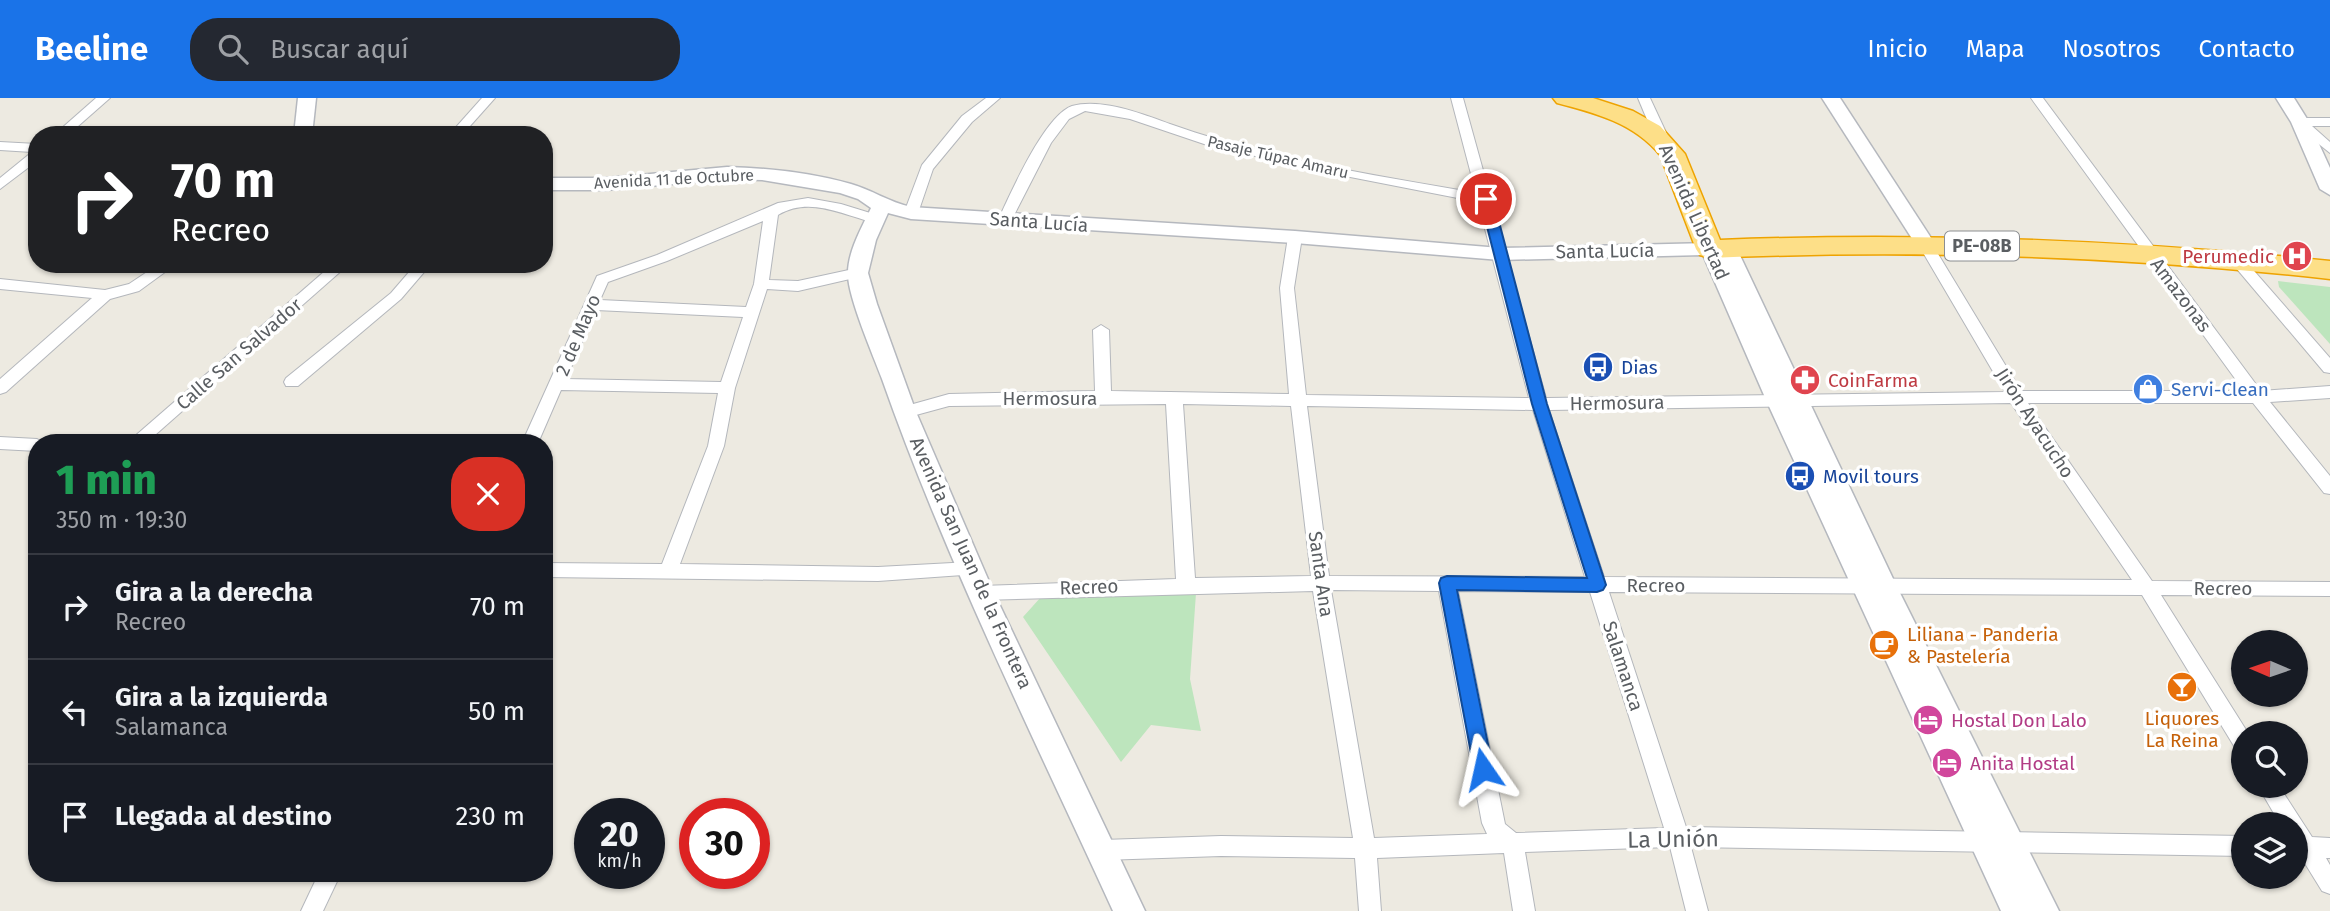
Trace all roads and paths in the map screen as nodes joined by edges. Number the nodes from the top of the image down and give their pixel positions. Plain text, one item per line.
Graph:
1 (104, 98) edge
2 (307, 98) edge
3 (489, 98) edge
4 (994, 98) edge
5 (1457, 98) edge
6 (1565, 98) edge
7 (1588, 98) edge
8 (1644, 98) edge
9 (1830, 98) edge
10 (2037, 98) edge
11 (2285, 98) edge
12 (2300, 121) junction
13 (2330, 121) edge
14 (71, 126) edge
15 (304, 126) edge
16 (463, 126) edge
17 (1659, 132) junction
18 (0, 146) edge
19 (28, 148) edge
20 (2330, 149) edge
21 (28, 162) edge
22 (553, 184) edge
23 (0, 185) edge
24 (2330, 189) edge
25 (1486, 199) junction
26 (771, 213) junction
27 (878, 213) junction
28 (911, 213) junction
29 (1005, 220) junction
30 (1295, 237) junction
31 (1925, 244) junction
32 (1719, 249) junction
33 (2149, 252) junction
34 (1500, 254) junction
35 (2236, 259) junction
36 (2330, 270) edge
37 (156, 273) edge
38 (332, 273) edge
39 (416, 273) edge
40 (858, 273) junction
41 (761, 284) junction
42 (0, 285) edge
43 (105, 295) junction
44 (591, 305) junction
45 (753, 312) junction
46 (1101, 330) dead end
47 (2330, 368) edge
48 (292, 382) dead end
49 (557, 384) junction
50 (0, 388) edge
51 (727, 388) junction
52 (2330, 392) edge
53 (1103, 397) junction
54 (2016, 397) junction
55 (2257, 397) junction
56 (1174, 398) junction
57 (1299, 402) junction
58 (1788, 402) junction
59 (1539, 404) junction
60 (905, 412) junction
61 (145, 434) edge
62 (534, 434) edge
63 (0, 443) edge
64 (28, 445) edge
65 (2330, 488) edge
66 (971, 569) junction
67 (553, 570) edge
68 (668, 573) junction
69 (1321, 583) junction
70 (1447, 583) junction
71 (1186, 585) junction
72 (1597, 585) junction
73 (1872, 585) junction
74 (2147, 588) junction
75 (2330, 589) edge
76 (981, 593) junction
77 (2231, 724) edge
78 (1678, 837) junction
79 (1513, 843) junction
80 (1998, 844) junction
81 (2308, 844) edge
82 (2231, 846) edge
83 (1365, 848) junction
84 (2330, 848) edge
85 (1103, 850) junction
86 (2308, 854) edge
87 (326, 882) edge
88 (2330, 884) edge
89 (312, 911) edge
90 (1129, 911) edge
91 (1370, 911) edge
92 (1524, 911) edge
93 (1697, 911) edge
94 (2017, 911) edge
95 (2043, 911) edge

1 - 14 street
2 - 15 street
3 - 16 street
4 - 28 street
5 - 25 street, Salamanca
6 - 17 highway
7 - 17 highway
8 - 17 street
9 - 31 street, Jirón Ayacucho
10 - 33 street, Amazonas
11 - 12 street
12 - 13 street
12 - 20 street
12 - 24 street
17 - 32 highway, Avenida Libertad
18 - 19 street
21 - 23 street
22 - 27 street, Avenida 11 de Octubre
25 - 29 street, Pasaje Túpac Amaru
25 - 34 street, Salamanca
26 - 27 street, 2 de Mayo
26 - 41 street
26 - 44 street, 2 de Mayo
27 - 28 street, Santa Lucía
27 - 40 street
28 - 29 street, Santa Lucía
29 - 30 street, Santa Lucía
30 - 34 street, Santa Lucía
30 - 57 street, Santa Ana
31 - 32 highway, Santa Lucía / PE-08B
31 - 33 highway, Santa Lucía / PE-08B
31 - 54 street, Jirón Ayacucho
32 - 34 street, Santa Lucía
32 - 58 street, Avenida Libertad
33 - 35 highway, Santa Lucía / PE-08B
33 - 55 street, Amazonas
34 - 59 street, Salamanca
35 - 36 highway, Santa Lucía / PE-08B
35 - 47 street
37 - 43 street
38 - 61 street, Calle San Salvador
39 - 48 street
40 - 41 street
40 - 60 street, Avenida San Juan de la Frontera
41 - 45 street
42 - 43 street
43 - 50 street
44 - 45 street
44 - 49 street, 2 de Mayo
45 - 51 street
46 - 53 street
49 - 51 street
49 - 62 street, 2 de Mayo
51 - 68 street
52 - 55 street, Hermosura
53 - 56 street, Hermosura
53 - 60 street, Hermosura
54 - 55 street, Hermosura
54 - 58 street, Hermosura
54 - 74 street, Jirón Ayacucho
55 - 65 street, Amazonas
56 - 57 street, Hermosura
56 - 71 street
57 - 59 street, Hermosura
57 - 69 street, Santa Ana
58 - 59 street, Hermosura
58 - 73 street, Avenida Libertad
59 - 72 street, Salamanca
60 - 66 street, Avenida San Juan de la Frontera
63 - 64 street
66 - 68 street
66 - 76 street, Avenida San Juan de la Frontera
67 - 68 street
69 - 70 street, Recreo
69 - 71 street, Recreo
69 - 83 street, Santa Ana
70 - 72 street, Recreo
70 - 79 street
71 - 76 street, Recreo
72 - 73 street, Recreo
72 - 78 street, Salamanca
73 - 74 street, Recreo
73 - 80 street, Avenida Libertad
74 - 75 street, Recreo
74 - 77 street, Jirón Ayacucho
76 - 85 street, Avenida San Juan de la Frontera
78 - 79 street, La Unión
78 - 80 street, La Unión
78 - 93 street, Salamanca
79 - 83 street, La Unión
79 - 92 street
80 - 82 street, La Unión
80 - 94 street, Avenida Libertad
80 - 95 street, Avenida Libertad
81 - 84 street
83 - 85 street, La Unión
83 - 91 street, Santa Ana
85 - 90 street, Avenida San Juan de la Frontera
86 - 88 street
87 - 89 street

